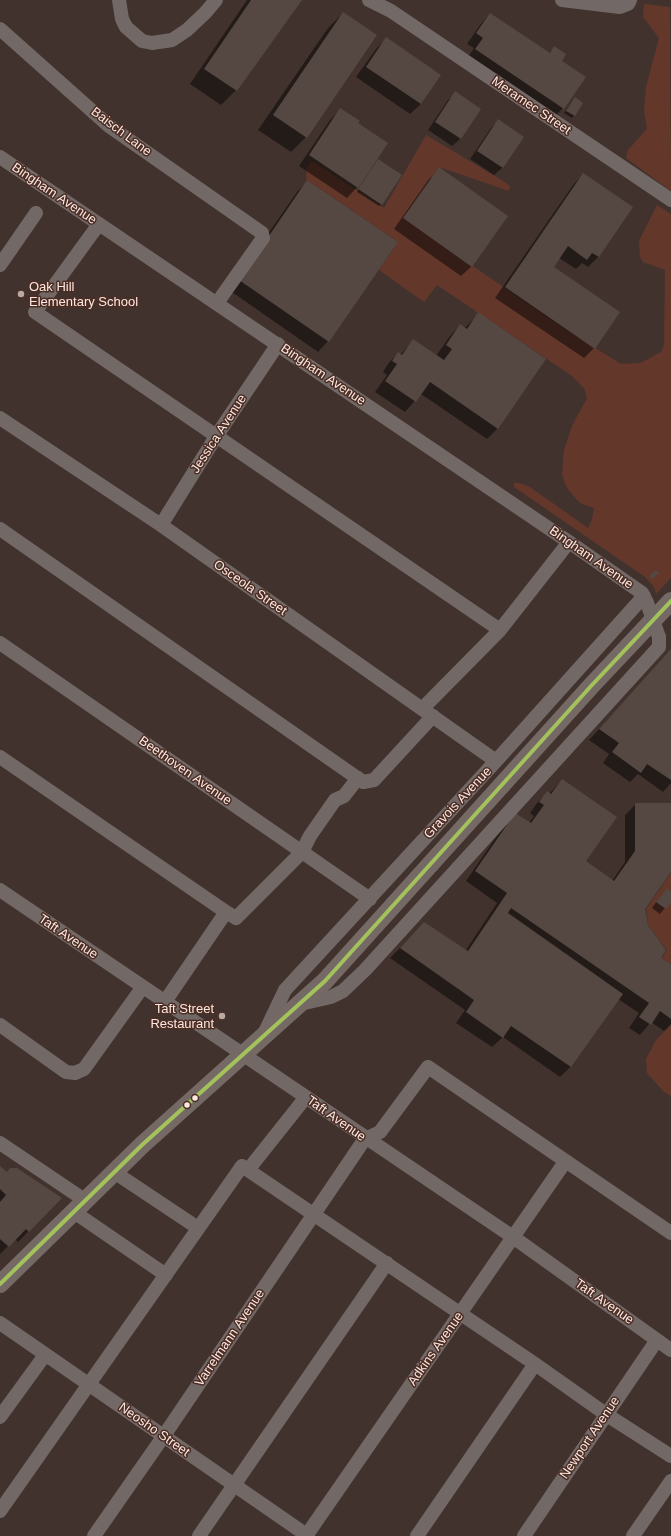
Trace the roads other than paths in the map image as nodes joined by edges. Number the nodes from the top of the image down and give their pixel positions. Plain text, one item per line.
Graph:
1 (119, 0) edge
2 (216, 0) edge
3 (369, 0) edge
4 (562, 0) edge
5 (630, 1) edge
6 (388, 5) edge
7 (0, 29) edge
8 (1, 158) edge
9 (671, 200) edge
10 (36, 213) dead end
11 (99, 224) junction
12 (0, 265) edge
13 (217, 303) junction
14 (278, 344) junction
15 (0, 418) edge
16 (217, 435) junction
17 (161, 525) junction
18 (0, 529) edge
19 (569, 542) junction
20 (646, 599) junction
21 (671, 601) edge
22 (500, 630) junction
23 (0, 643) edge
24 (427, 712) junction
25 (0, 757) edge
26 (496, 761) junction
27 (358, 778) junction
28 (302, 852) junction
29 (0, 890) edge
30 (370, 899) junction
31 (226, 912) junction
32 (142, 988) junction
33 (164, 1003) junction
34 (300, 1004) junction
35 (0, 1026) edge
36 (264, 1034) junction
37 (242, 1053) junction
38 (306, 1097) junction
39 (365, 1139) junction
40 (1, 1145) edge
41 (565, 1162) junction
42 (248, 1170) junction
43 (114, 1172) junction
44 (80, 1206) junction
45 (313, 1213) junction
46 (198, 1228) junction
47 (671, 1233) edge
48 (513, 1237) junction
49 (387, 1263) junction
50 (166, 1275) junction
51 (0, 1284) edge
52 (461, 1313) junction
53 (0, 1324) edge
54 (657, 1340) junction
55 (671, 1350) edge
56 (45, 1355) junction
57 (535, 1364) junction
58 (88, 1385) junction
59 (606, 1415) junction
60 (0, 1417) edge
61 (163, 1437) junction
62 (671, 1456) edge
63 (671, 1481) edge
64 (234, 1486) junction
65 (0, 1511) edge
66 (94, 1536) edge
67 (199, 1536) edge
68 (307, 1536) edge
69 (417, 1536) edge
70 (524, 1536) edge
71 (633, 1536) edge

1 - 2 street
3 - 6 street, Meramec Street
4 - 5 street
6 - 9 street, Meramec Street
7 - 13 street, Baisch Lane
8 - 11 street, Bingham Avenue
10 - 12 street
11 - 13 street, Bingham Avenue
11 - 16 street
13 - 14 street, Bingham Avenue
14 - 16 street, Jessica Avenue
14 - 19 street, Bingham Avenue
15 - 17 street, Osceola Street
16 - 17 street, Jessica Avenue
16 - 22 street
17 - 24 street, Osceola Street
18 - 27 street
19 - 20 street, Bingham Avenue
19 - 22 street
20 - 26 street, Gravois Avenue
20 - 34 street, Gravois Avenue, bridge
21 - 34 main road, Gravois Avenue
22 - 24 street
23 - 28 street, Beethoven Avenue
24 - 26 street, Osceola Street
24 - 27 street
25 - 31 street
26 - 30 street, Gravois Avenue
27 - 28 street
28 - 30 street, Beethoven Avenue
28 - 31 street
29 - 32 street, Taft Avenue
30 - 36 street, Gravois Avenue
31 - 33 street
32 - 33 street, Taft Avenue
32 - 35 street
33 - 37 street, Taft Avenue
34 - 36 main road, Gravois Avenue
36 - 37 main road, Gravois Avenue
37 - 38 street, Taft Avenue
37 - 43 main road, Gravois Avenue
38 - 39 street, Taft Avenue
38 - 42 street
39 - 41 street
39 - 45 street, Varrelmann Avenue
39 - 48 street, Taft Avenue
40 - 44 street
41 - 47 street
41 - 48 street, Adkins Avenue
42 - 45 street
42 - 46 street
43 - 44 main road, Gravois Avenue
43 - 46 street
44 - 50 street
44 - 51 main road, Gravois Avenue
45 - 49 street
45 - 61 street, Varrelmann Avenue
46 - 50 street
48 - 52 street, Adkins Avenue
48 - 54 street, Taft Avenue
49 - 52 street
49 - 64 street
50 - 58 street
52 - 57 street
52 - 68 street, Adkins Avenue
53 - 56 street, Neosho Street
54 - 55 street, Taft Avenue
54 - 59 street, Newport Avenue
56 - 58 street, Neosho Street
56 - 60 street
57 - 59 street
57 - 69 street
58 - 61 street, Neosho Street
58 - 65 street
59 - 62 street
59 - 70 street, Newport Avenue
61 - 64 street, Neosho Street
61 - 66 street, Varrelmann Avenue
63 - 71 street
64 - 67 street
64 - 68 street, Neosho Street

